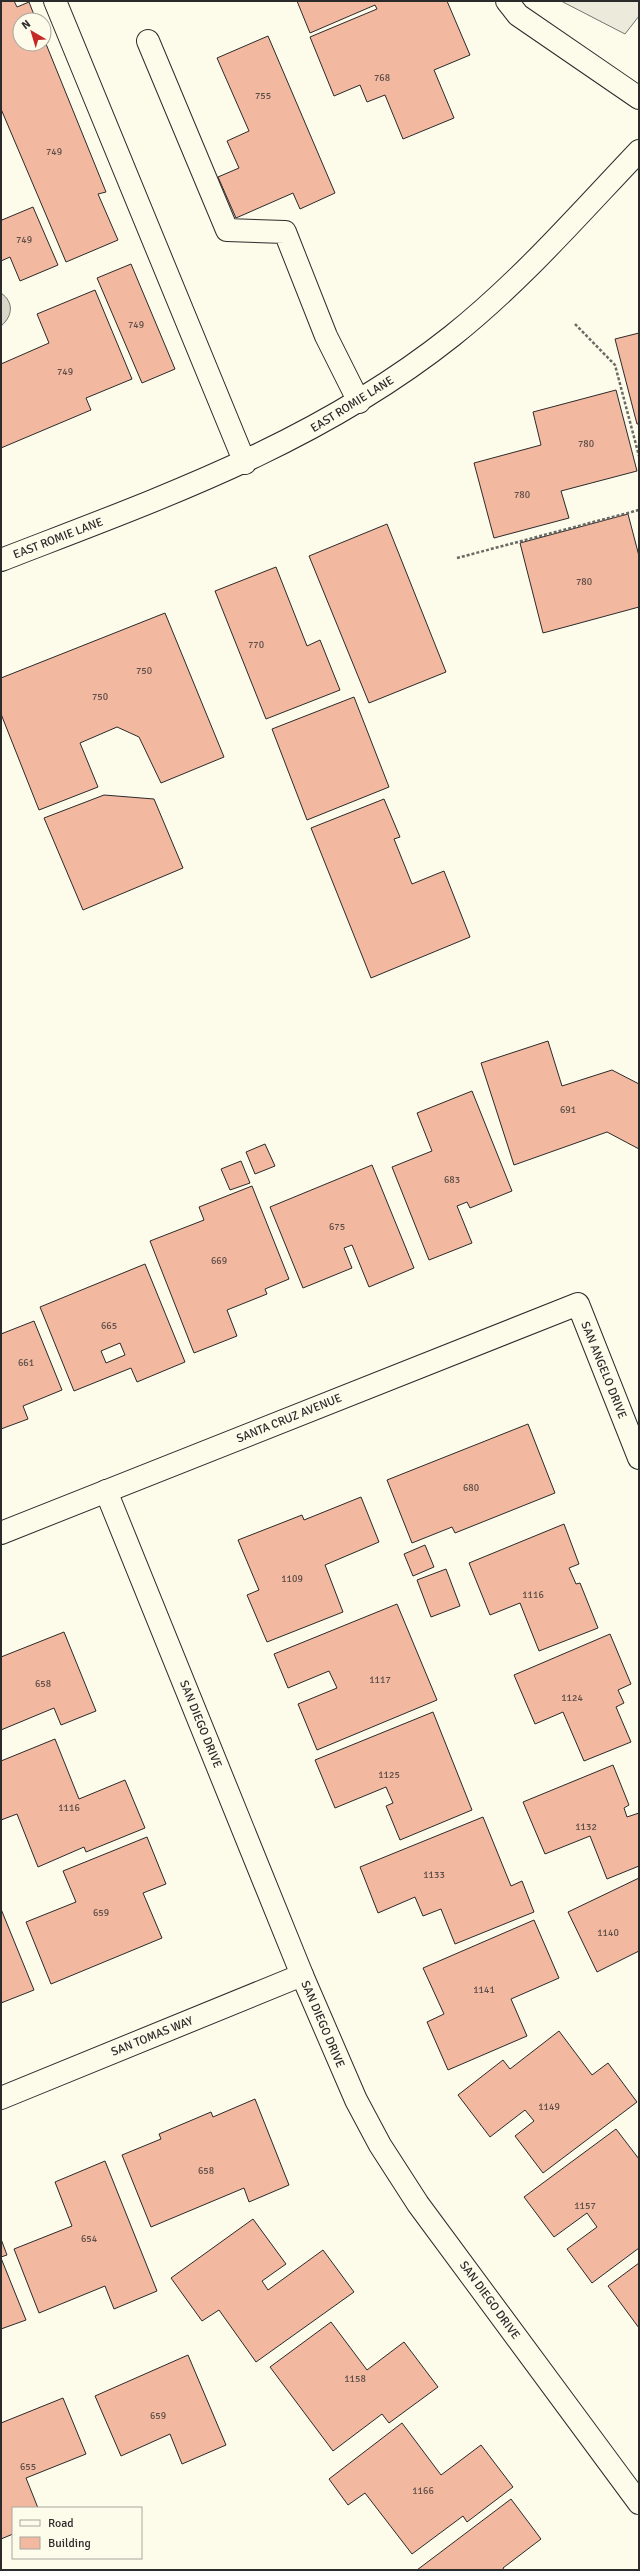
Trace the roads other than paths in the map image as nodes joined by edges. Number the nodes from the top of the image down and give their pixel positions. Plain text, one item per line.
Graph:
1 (55, 1) edge
2 (506, 1) edge
3 (148, 41) dead end
4 (639, 98) edge
5 (639, 151) edge
6 (359, 402) junction
7 (244, 463) junction
8 (1, 560) edge
9 (578, 1304) joint
10 (639, 1458) edge
11 (106, 1490) junction
12 (1, 1533) edge
13 (302, 1975) junction
14 (1, 2098) edge
15 (639, 2503) edge

1 - 7 street
2 - 4 street
3 - 6 street
5 - 6 street, EAST ROMIE LANE
6 - 7 street, EAST ROMIE LANE
7 - 8 street, EAST ROMIE LANE
9 - 10 street, SAN ANGELO DRIVE
9 - 11 street, SANTA CRUZ AVENUE
11 - 12 street, SANTA CRUZ AVENUE
11 - 13 street, SAN DIEGO DRIVE
13 - 14 street, SAN TOMAS WAY
13 - 15 street, SAN DIEGO DRIVE

